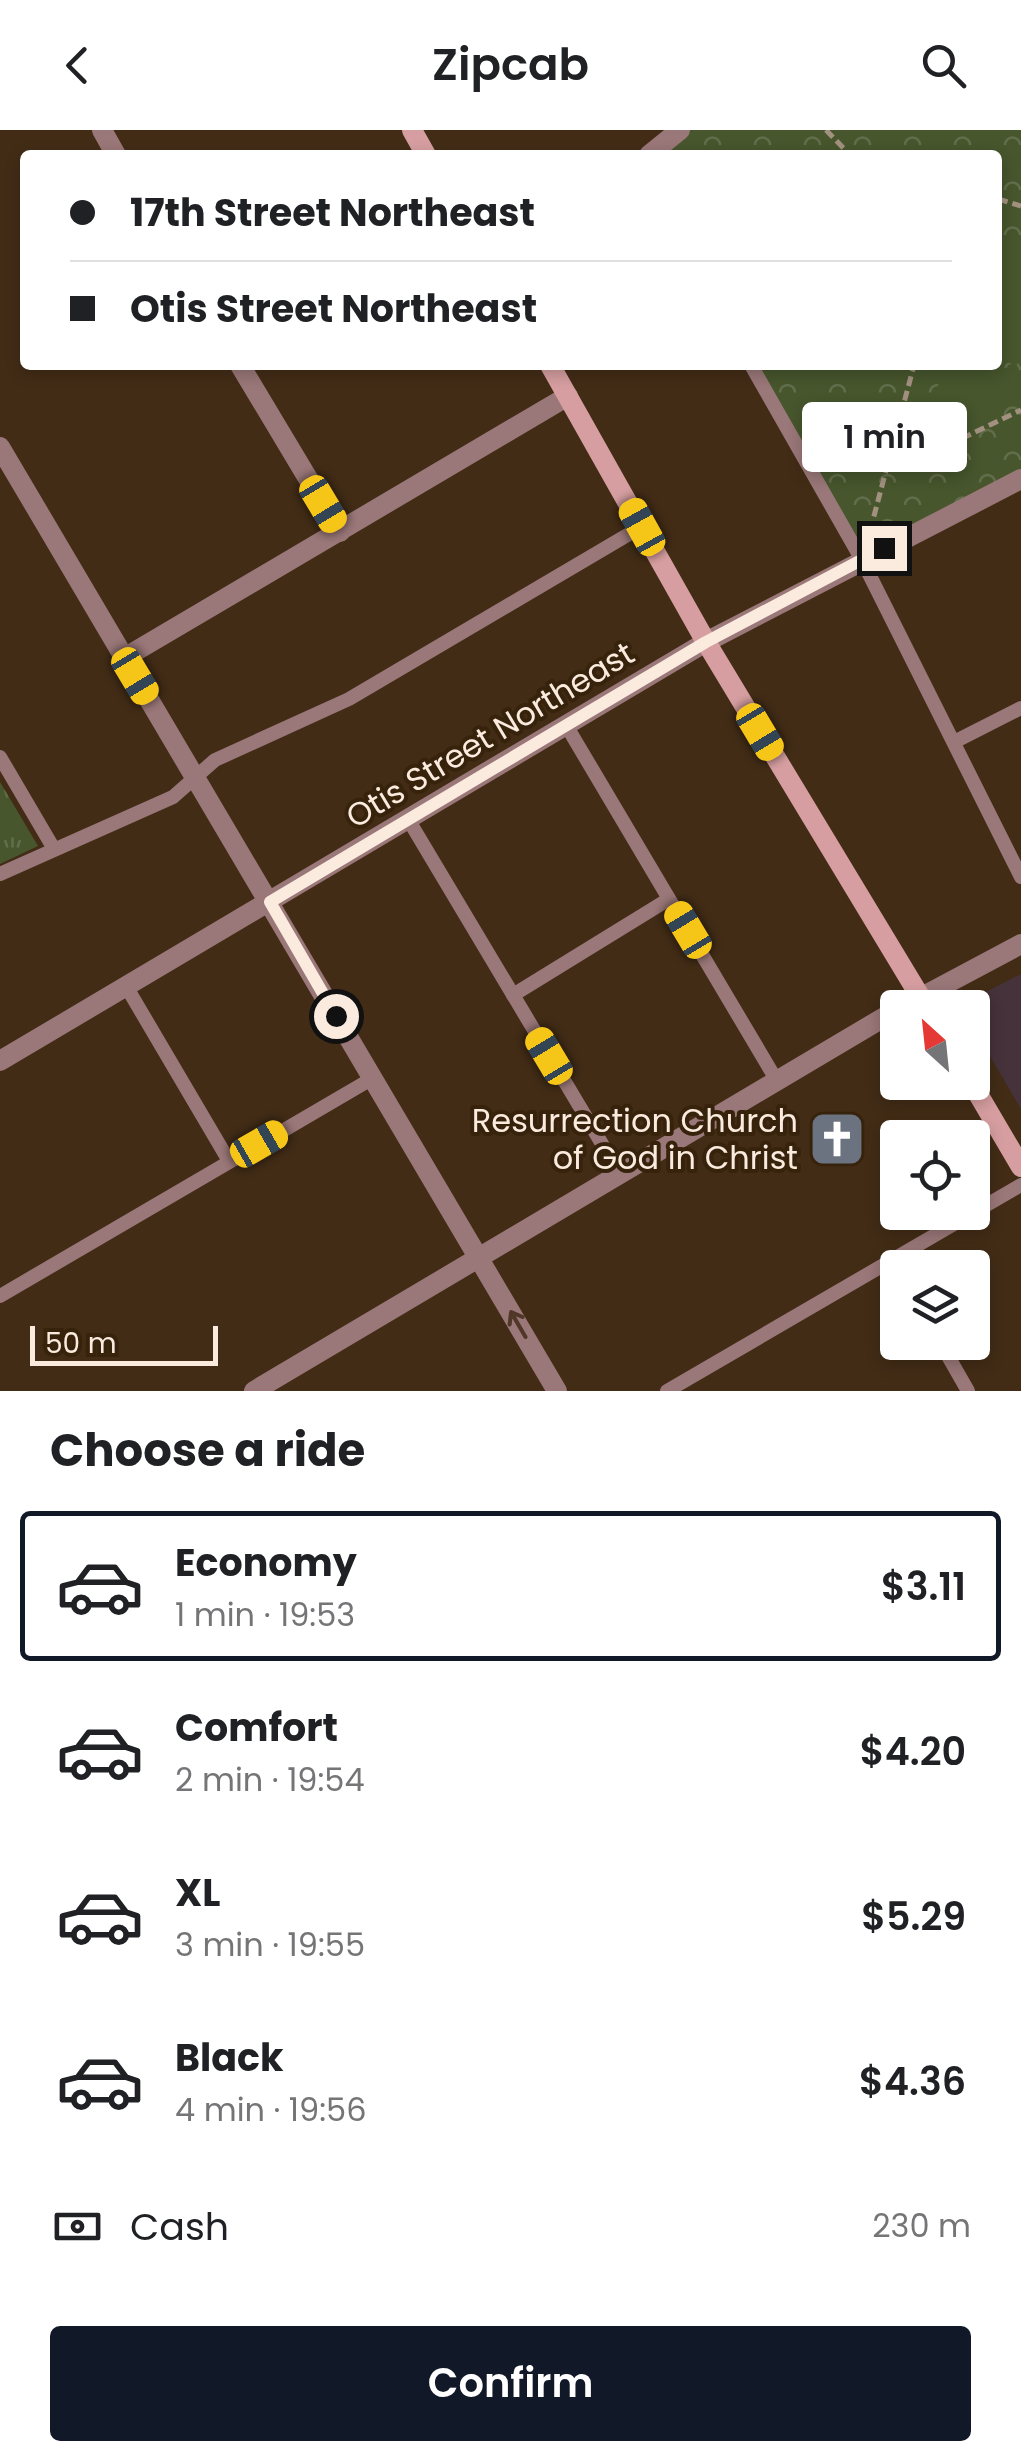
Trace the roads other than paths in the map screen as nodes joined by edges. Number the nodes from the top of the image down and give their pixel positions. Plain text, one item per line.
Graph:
1 (680, 130) edge
2 (655, 150) edge
3 (243, 370) edge
4 (553, 370) edge
5 (754, 370) edge
6 (568, 396) junction
7 (0, 448) edge
8 (1021, 479) edge
9 (642, 527) junction
10 (340, 532) junction
11 (862, 560) junction
12 (706, 642) junction
13 (124, 658) junction
14 (1021, 708) edge
15 (566, 725) junction
16 (954, 742) junction
17 (0, 757) edge
18 (196, 778) junction
19 (408, 819) junction
20 (54, 849) junction
21 (0, 874) edge
22 (1021, 877) edge
23 (669, 900) junction
24 (270, 902) junction
25 (1021, 944) edge
26 (126, 986) junction
27 (917, 990) edge
28 (944, 990) edge
29 (513, 995) junction
30 (880, 1019) edge
31 (0, 1061) edge
32 (373, 1078) junction
33 (777, 1081) junction
34 (982, 1100) edge
35 (229, 1162) junction
36 (1021, 1167) edge
37 (620, 1174) junction
38 (1021, 1184) edge
39 (917, 1250) edge
40 (479, 1258) junction
41 (880, 1272) edge
42 (0, 1296) edge
43 (950, 1360) edge
44 (254, 1391) edge
45 (557, 1391) edge
46 (667, 1391) edge
47 (968, 1391) edge

1 - 2 street
3 - 10 street
4 - 6 main road
5 - 11 lane
6 - 9 main road
6 - 10 street
7 - 13 street
8 - 11 street, Otis Street Northeast
9 - 12 main road
9 - 18 lane
10 - 13 street
11 - 12 street, Otis Street Northeast
11 - 16 lane
12 - 15 street, Otis Street Northeast
12 - 27 main road
13 - 18 street
14 - 16 lane
15 - 19 street, Otis Street Northeast
15 - 23 lane
16 - 22 lane
17 - 20 lane
18 - 20 lane
18 - 24 street
19 - 24 street, Otis Street Northeast
19 - 29 lane
20 - 21 lane
23 - 29 lane
23 - 33 lane
24 - 26 street, Otis Street Northeast
24 - 32 street
25 - 28 street
26 - 31 street, Otis Street Northeast
26 - 35 lane
29 - 37 lane
30 - 33 street
32 - 35 lane
32 - 40 street
33 - 37 street
34 - 36 main road
35 - 42 lane
37 - 40 street
38 - 39 lane
40 - 44 street
45 -> 40 street
41 - 46 lane
43 - 47 lane

